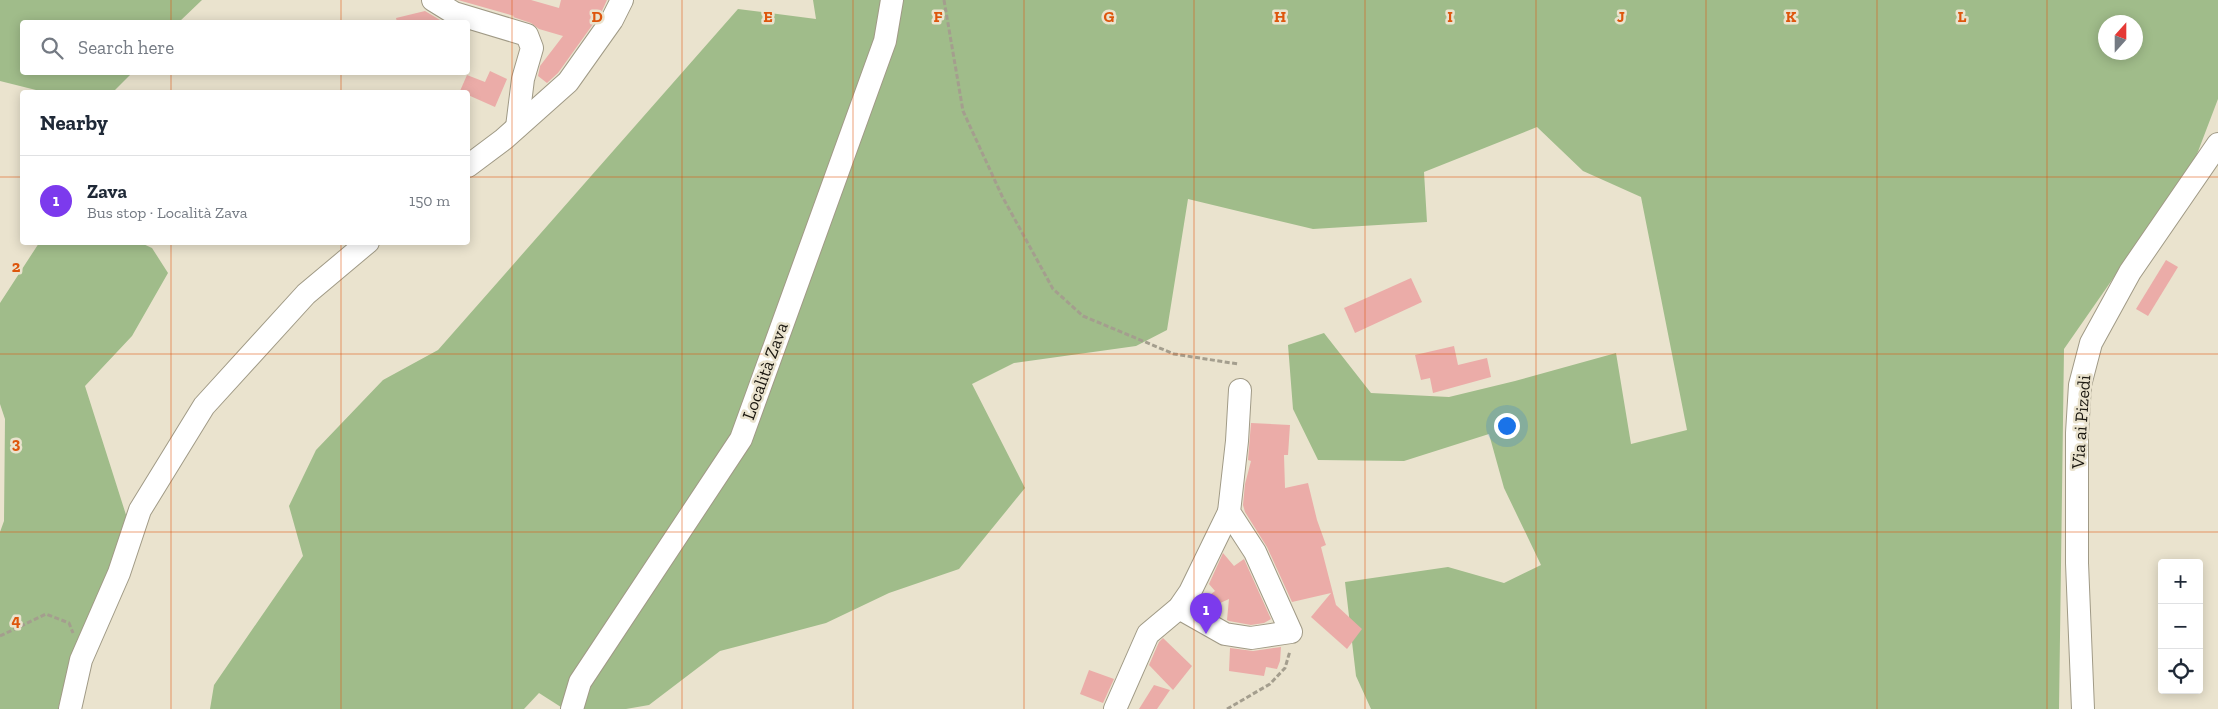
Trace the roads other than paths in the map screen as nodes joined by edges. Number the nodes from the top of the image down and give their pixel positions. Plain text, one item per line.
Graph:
1 (433, 0) edge
2 (622, 0) edge
3 (892, 0) edge
4 (517, 127) junction
5 (2218, 144) edge
6 (470, 164) edge
7 (364, 245) edge
8 (1240, 390) dead end
9 (1228, 512) junction
10 (1179, 608) junction
11 (70, 709) edge
12 (572, 709) edge
13 (1115, 709) edge
14 (2083, 709) edge

1 - 4 street
2 - 4 street
3 - 12 street, Località Zava
4 - 6 street
5 - 14 street, Via ai Pizedi
7 - 11 street
8 - 9 street
9 - 10 street
9 - 10 street
10 - 13 street

